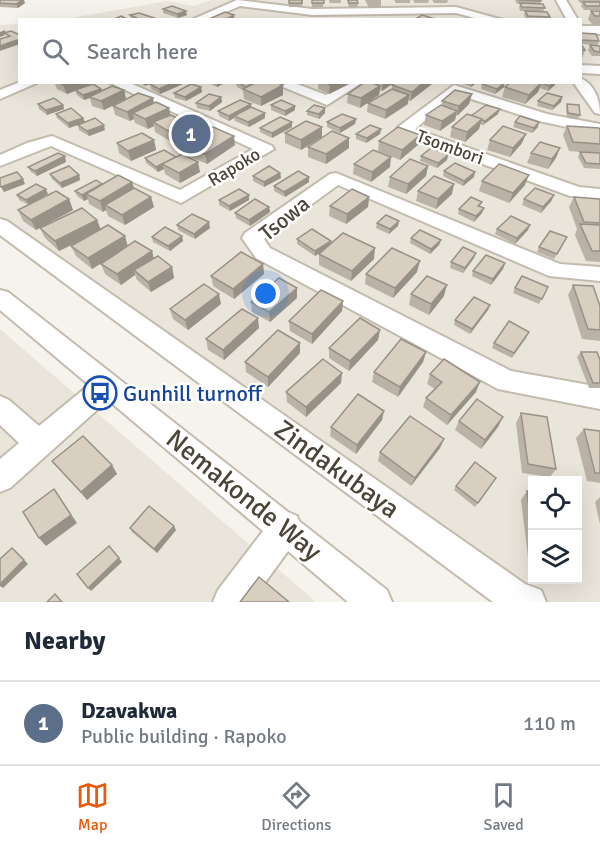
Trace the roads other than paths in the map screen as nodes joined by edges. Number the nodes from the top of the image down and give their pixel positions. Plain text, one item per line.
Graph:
1 (561, 0) edge
2 (243, 2) edge
3 (367, 15) edge
4 (201, 18) edge
5 (490, 18) edge
6 (572, 18) edge
7 (582, 29) edge
8 (600, 30) edge
9 (582, 69) edge
10 (600, 70) edge
11 (0, 80) edge
12 (27, 84) edge
13 (120, 84) edge
14 (283, 84) edge
15 (353, 84) edge
16 (581, 84) edge
17 (16, 89) junction
18 (0, 95) edge
19 (600, 110) edge
20 (600, 129) edge
21 (0, 161) edge
22 (600, 194) edge
23 (0, 225) edge
24 (600, 274) edge
25 (0, 298) edge
26 (106, 386) junction
27 (600, 398) edge
28 (0, 408) edge
29 (39, 444) junction
30 (0, 478) edge
31 (286, 527) junction
32 (230, 602) edge
33 (375, 602) edge
34 (529, 602) edge

1 - 6 street
2 - 3 street
2 - 4 street
3 - 5 street
7 - 8 street
9 - 10 street
11 - 17 street
12 - 17 street
13 - 21 street, Rapoko
14 - 15 street
16 - 19 street
17 - 18 street
20 - 22 street, Tsombori
23 - 34 street, Zindakubaya
24 - 27 street, Tsowa
25 - 26 street, Nemakonde Way
26 - 29 street
26 - 31 street, Nemakonde Way
28 - 29 street
29 - 30 street
31 - 32 street
31 - 33 street, Nemakonde Way

